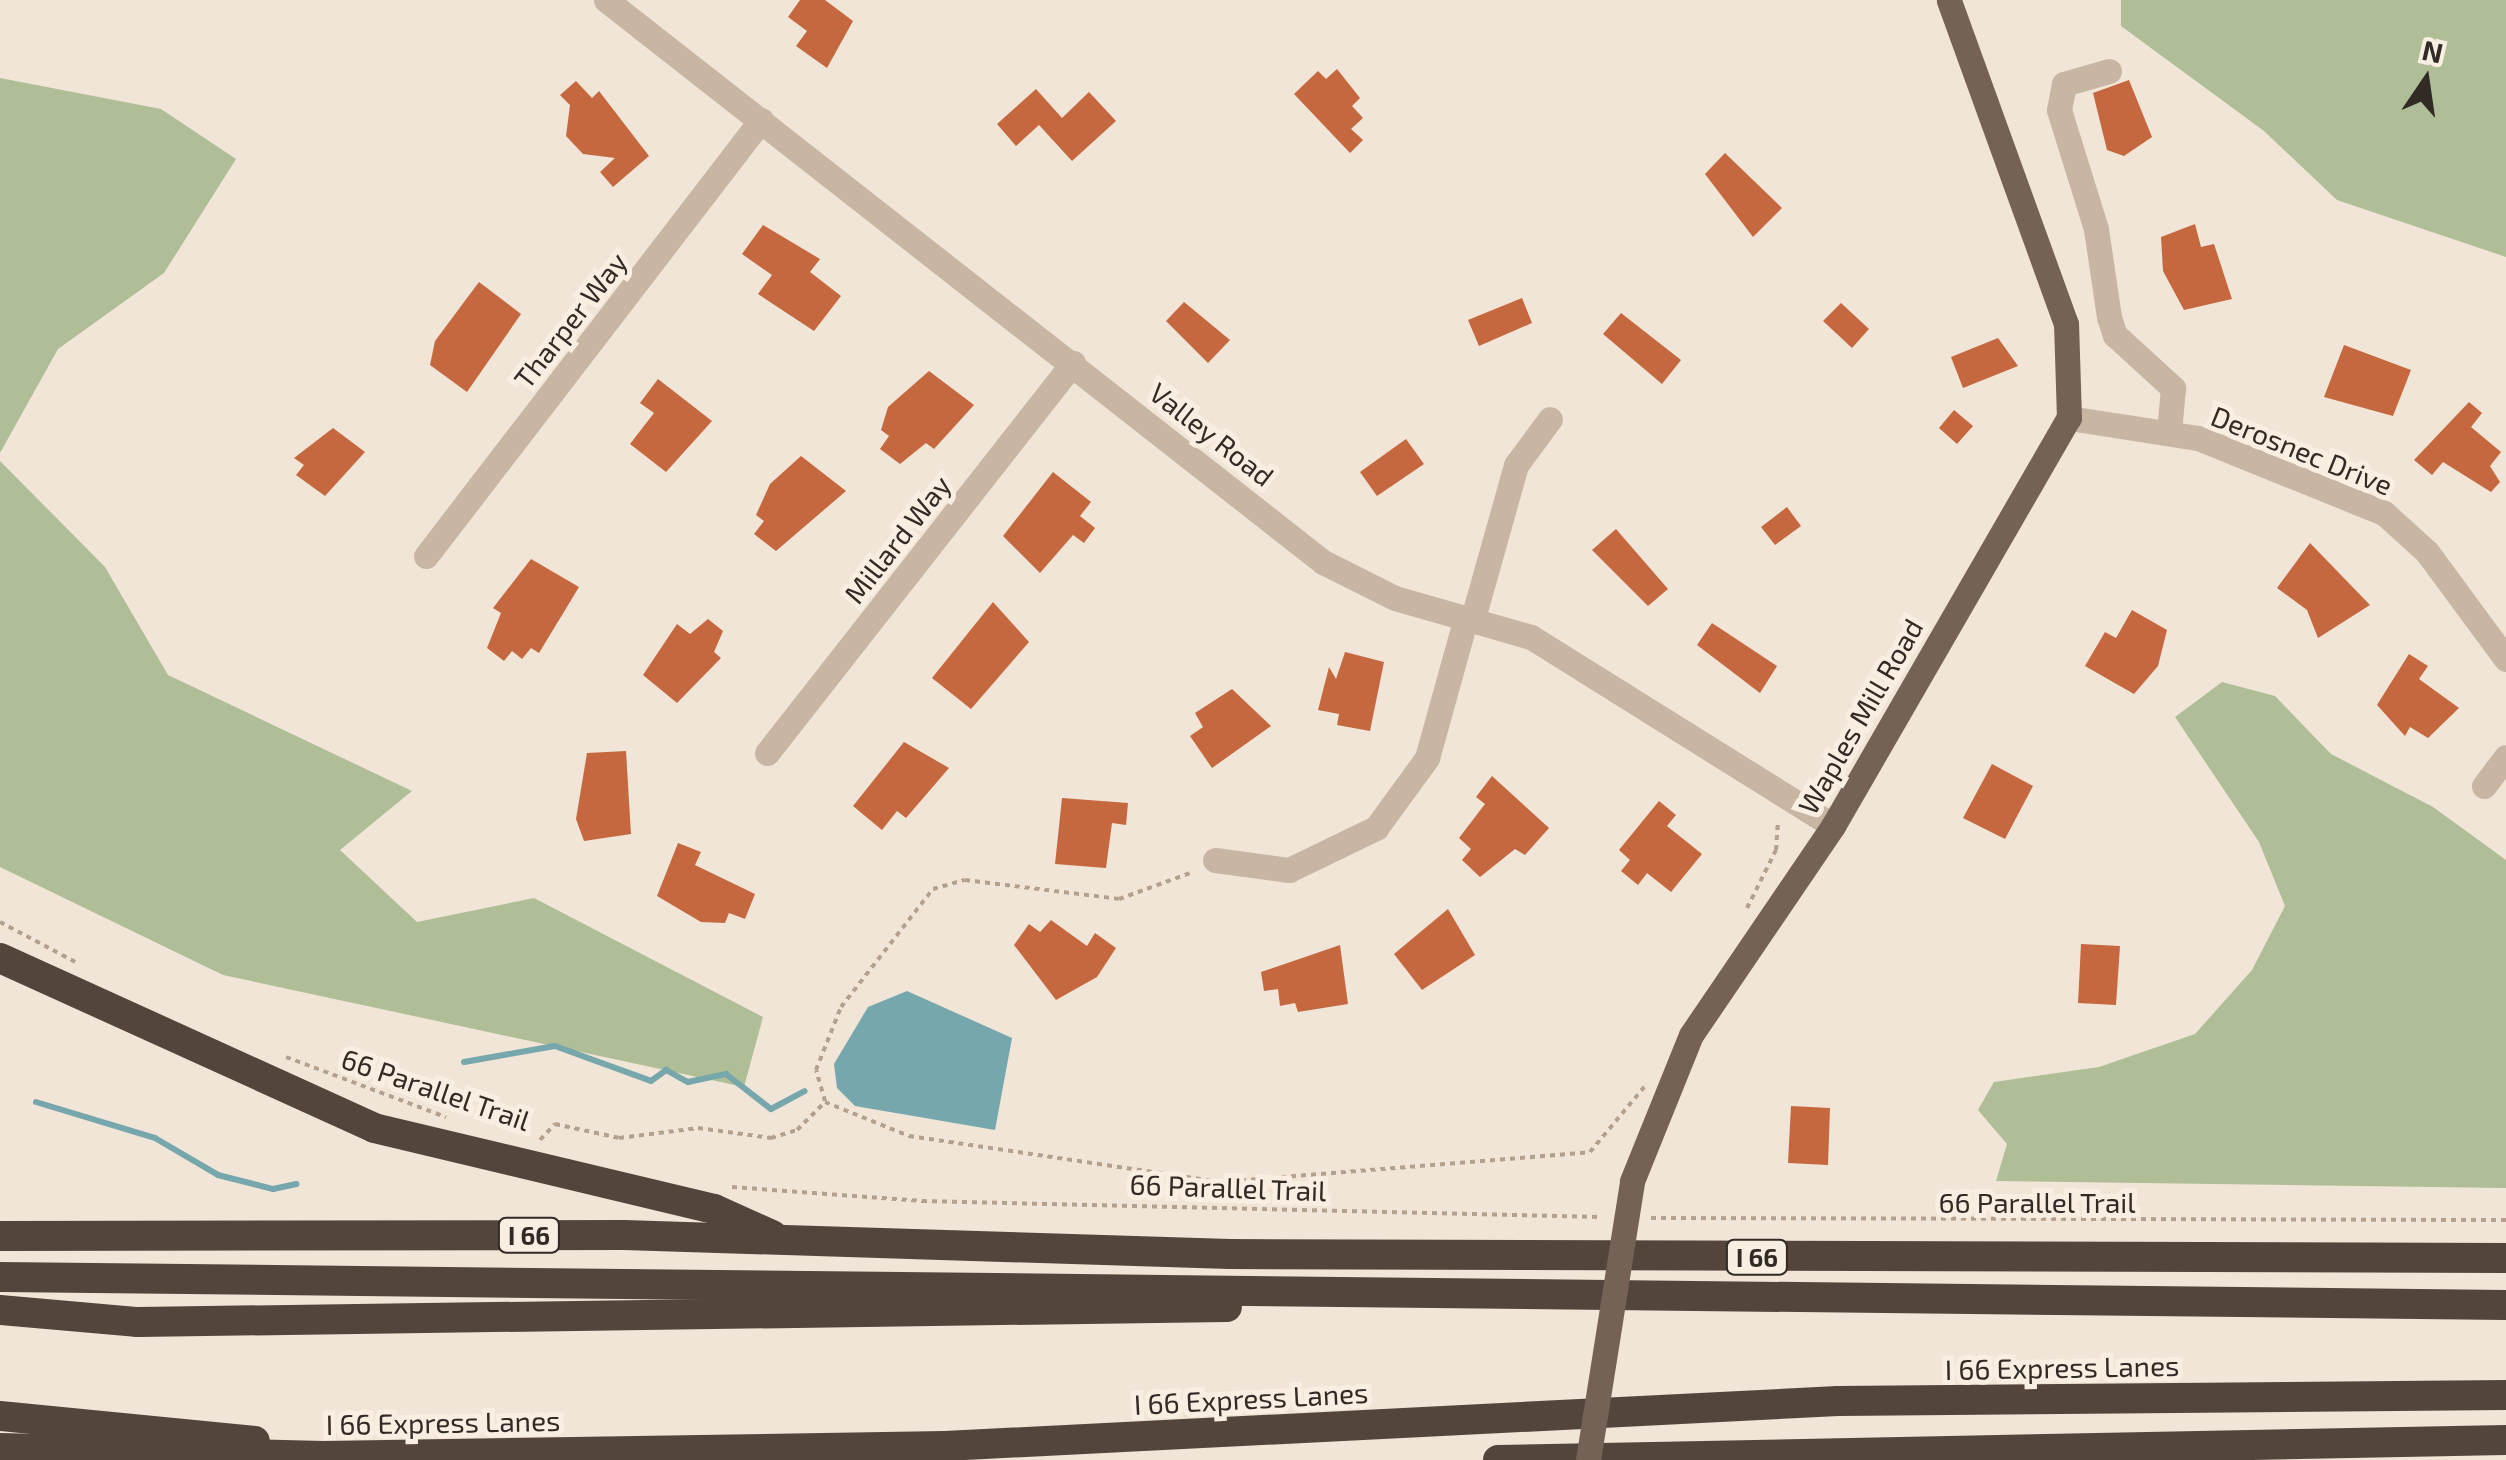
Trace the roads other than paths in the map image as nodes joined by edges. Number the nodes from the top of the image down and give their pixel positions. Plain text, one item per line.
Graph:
1 (606, 0) edge
2 (1949, 0) edge
3 (2109, 70) dead end
4 (761, 120) junction
5 (1073, 363) junction
6 (2069, 418) junction
7 (1550, 419) dead end
8 (2169, 432) junction
9 (426, 556) dead end
10 (1469, 617) junction
11 (2506, 660) edge
12 (767, 753) dead end
13 (2506, 757) edge
14 (2484, 786) dead end
15 (1833, 826) junction
16 (1215, 860) road end
17 (0, 958) edge
18 (0, 1236) edge
19 (789, 1242) junction
20 (2506, 1258) edge
21 (0, 1277) edge
22 (1319, 1293) junction
23 (2506, 1306) edge
24 (0, 1310) edge
25 (2506, 1395) edge
26 (0, 1416) edge
27 (2506, 1440) edge
28 (0, 1448) edge
29 (324, 1456) junction
30 (1550, 1459) edge
31 (1498, 1460) edge
32 (1588, 1460) edge

1 - 4 street, Valley Road
2 - 6 main road
3 - 8 street
4 - 5 street, Valley Road
4 - 9 street, Tharper Way
5 - 10 street, Valley Road
5 - 12 street, Millard Way
6 - 8 street, Derosnec Drive
6 - 15 main road, Waples Mill Road
7 - 10 street
8 - 11 street, Derosnec Drive
10 - 15 street, Valley Road
10 - 16 street
13 - 14 street
15 - 32 main road, Waples Mill Road, bridge
17 - 19 highway
18 - 19 highway, I 66
19 - 20 highway, I 66
21 - 22 highway
22 - 23 highway
22 - 24 highway
25 - 29 highway, I 66 Express Lanes
26 - 29 highway
27 - 30 highway
28 - 29 highway, I 66 Express Lanes
30 - 31 highway

